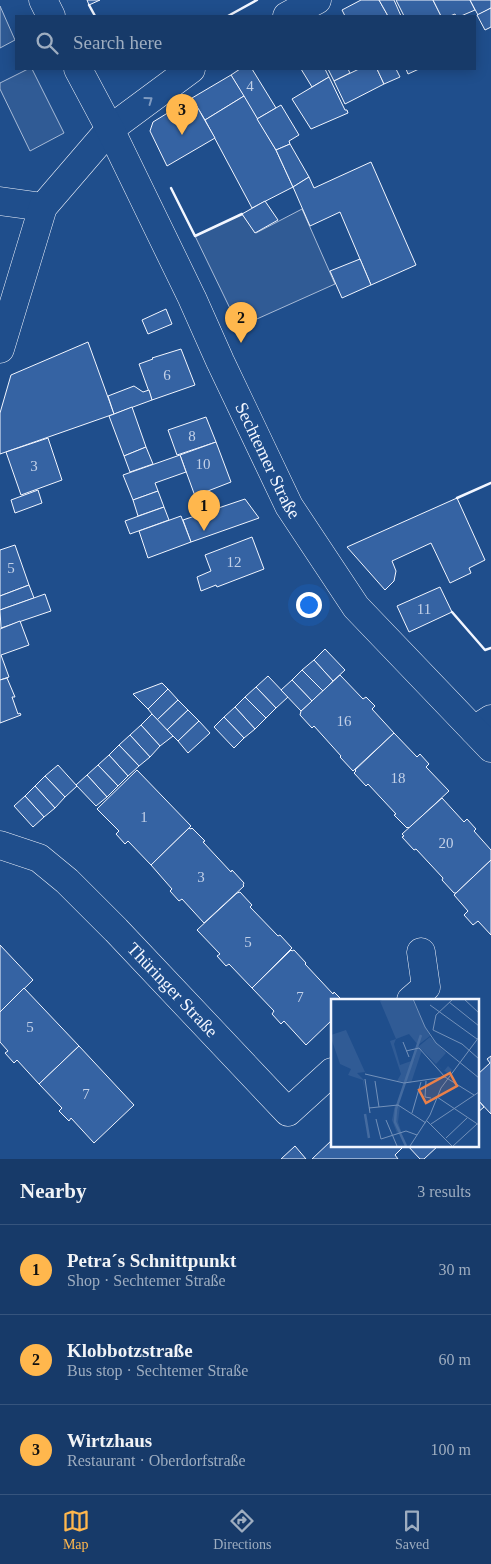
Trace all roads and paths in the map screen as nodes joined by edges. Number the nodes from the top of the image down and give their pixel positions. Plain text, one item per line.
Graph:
1 (43, 0) edge
2 (317, 0) edge
3 (50, 15) edge
4 (289, 15) edge
5 (79, 70) edge
6 (190, 70) edge
7 (110, 129) junction
8 (0, 201) edge
9 (43, 207) junction
10 (0, 349) edge
11 (485, 732) edge
12 (0, 845) edge
13 (421, 952) dead end
14 (412, 999) edge
15 (331, 1073) edge

1 - 3 street
2 - 4 street
5 - 7 street, Sechtemer Straße
7 -> 6 street
7 - 9 street
7 - 11 street, Sechtemer Straße
8 - 9 street
9 - 10 street
12 - 15 street, Thüringer Straße
13 - 14 street

